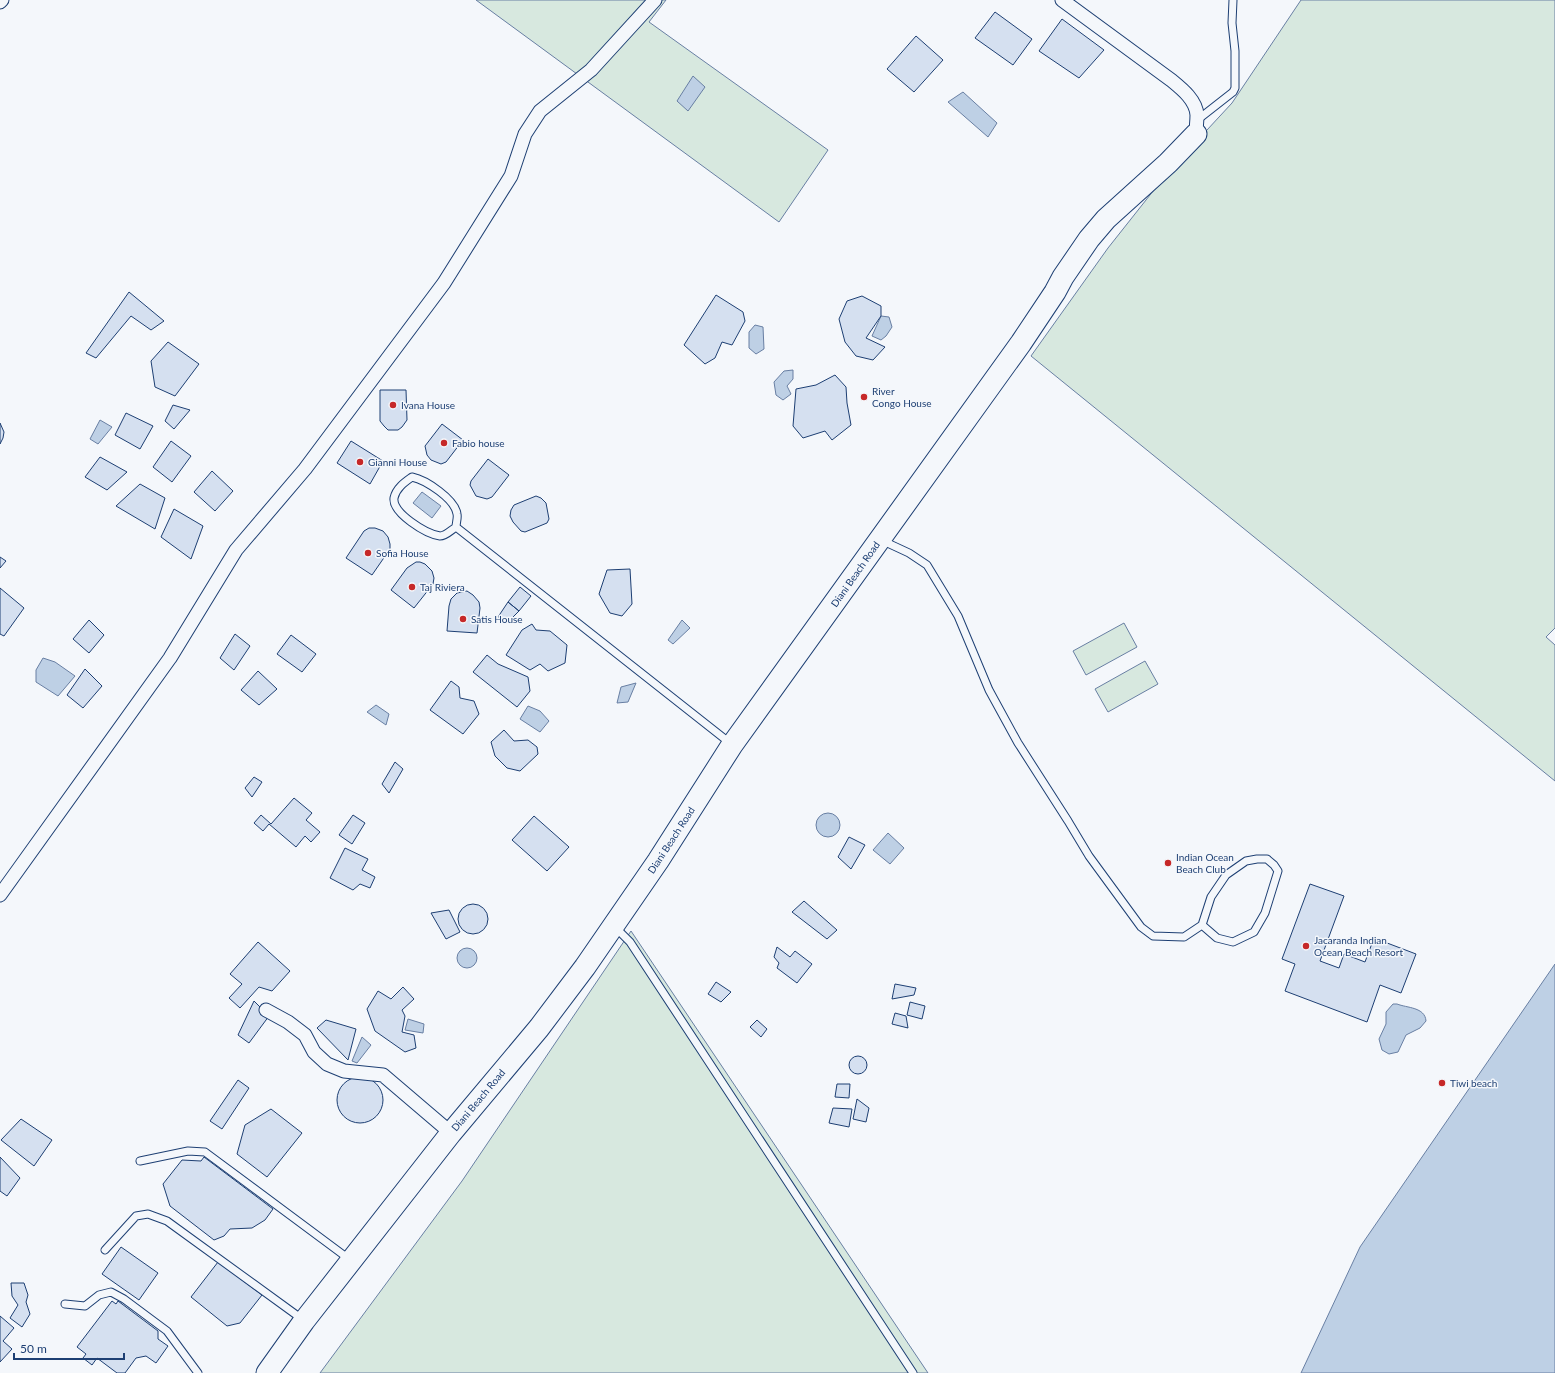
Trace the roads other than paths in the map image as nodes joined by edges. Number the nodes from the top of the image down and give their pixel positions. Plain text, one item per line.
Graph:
1 (655, 0) edge
2 (1062, 0) edge
3 (1233, 0) edge
4 (1196, 127) junction
5 (456, 527) junction
6 (880, 539) junction
7 (732, 745) junction
8 (0, 895) edge
9 (1202, 925) junction
10 (614, 926) junction
11 (266, 1010) dead end
12 (451, 1134) junction
13 (140, 1160) dead end
14 (105, 1250) dead end
15 (352, 1260) junction
16 (65, 1304) dead end
17 (304, 1321) junction
18 (198, 1373) edge
19 (267, 1373) edge
20 (913, 1373) edge

1 - 8 street
2 - 4 street
3 - 4 lane
4 - 6 main road, Diani Beach Road
5 - 5 lane
5 - 7 lane
6 - 7 main road, Diani Beach Road
6 - 9 lane
7 - 10 main road, Diani Beach Road
9 - 9 lane
10 - 12 main road, Diani Beach Road
10 - 20 lane
11 - 12 street
12 - 15 main road, Diani Beach Road
13 - 15 lane
14 - 17 lane
15 - 17 main road, Diani Beach Road
16 - 18 lane
17 - 19 main road, Diani Beach Road

